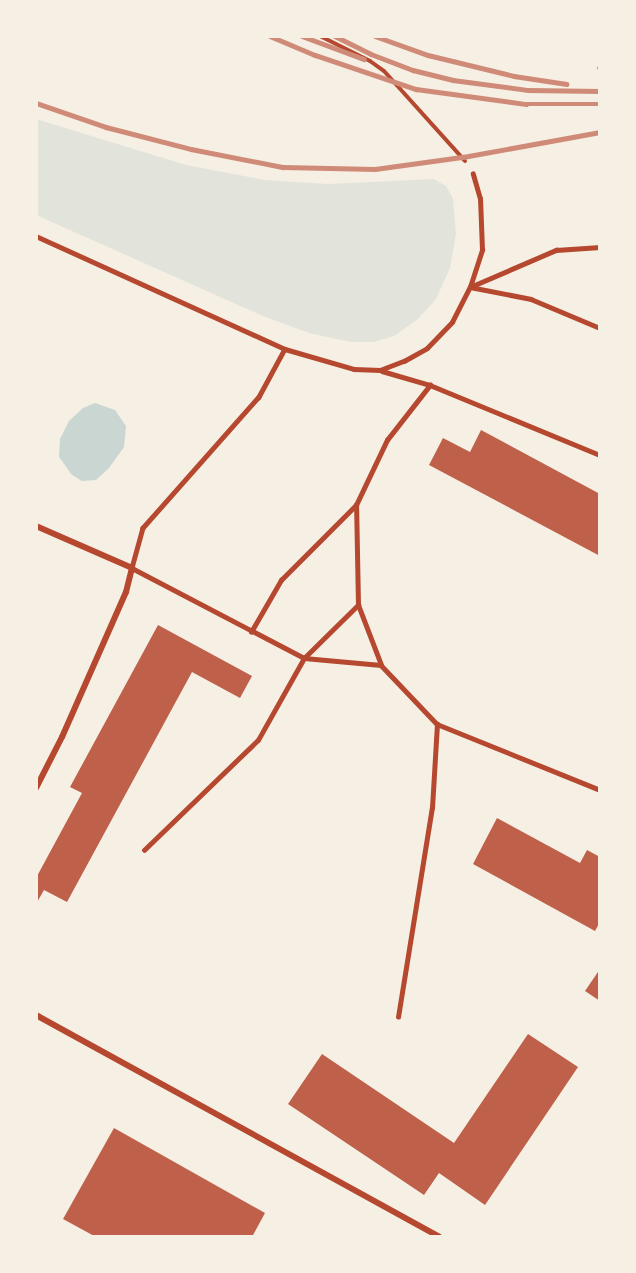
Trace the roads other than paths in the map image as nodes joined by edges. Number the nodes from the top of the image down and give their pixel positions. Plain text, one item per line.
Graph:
1 (473, 174) road end
2 (36, 236) edge
3 (600, 247) edge
4 (470, 286) junction
5 (600, 328) edge
6 (285, 349) junction
7 (380, 370) junction
8 (430, 385) junction
9 (600, 456) edge
10 (356, 505) junction
11 (36, 526) edge
12 (132, 568) junction
13 (358, 605) junction
14 (251, 632) junction
15 (304, 658) junction
16 (381, 665) junction
17 (437, 724) junction
18 (36, 788) edge
19 (600, 790) edge
20 (144, 850) dead end
21 (36, 1015) edge
22 (398, 1017) dead end
23 (439, 1237) edge

1 - 4 lane
2 - 6 lane
3 - 4 lane
4 - 5 lane
4 - 7 lane
6 - 7 lane
6 - 12 lane
7 - 8 lane
8 - 9 lane
8 - 10 lane
10 - 13 lane
10 - 14 lane
11 - 12 street
12 - 14 lane
12 - 18 street
13 - 15 lane
13 - 16 lane
14 - 15 lane
15 - 16 lane
15 - 20 lane
16 - 17 lane
17 - 19 lane
17 - 22 lane
21 - 23 street

